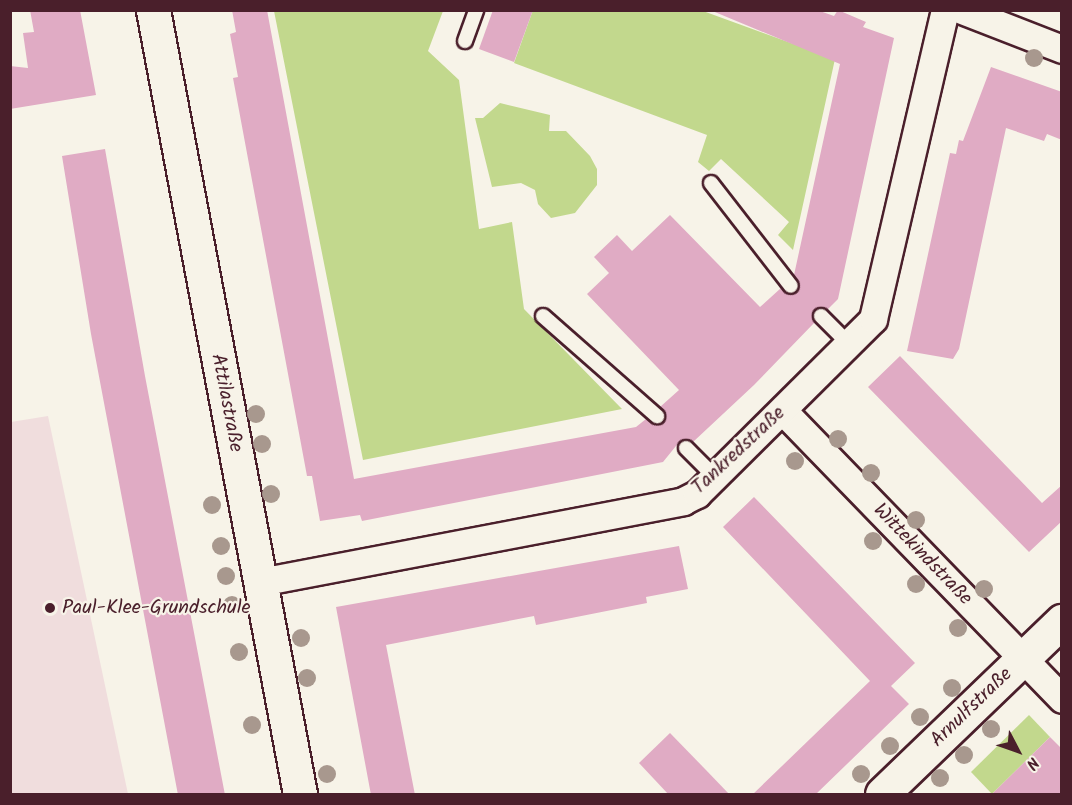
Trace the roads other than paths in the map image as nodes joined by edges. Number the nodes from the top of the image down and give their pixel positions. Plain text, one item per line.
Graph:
1 (153, 10) edge
2 (476, 10) edge
3 (945, 10) edge
4 (962, 10) edge
5 (465, 41) dead end
6 (1062, 49) edge
7 (711, 183) dead end
8 (791, 286) dead end
9 (543, 316) dead end
10 (821, 316) dead end
11 (850, 346) junction
12 (783, 411) junction
13 (657, 416) dead end
14 (687, 448) dead end
15 (715, 477) junction
16 (260, 582) junction
17 (1062, 621) edge
18 (1022, 659) junction
19 (1062, 699) edge
20 (300, 795) edge
21 (882, 795) edge

1 - 16 main road, Attilastraße
2 - 5 lane
3 - 11 street, Tankredstraße
4 - 6 street
7 - 8 lane
9 - 13 lane
10 - 11 lane
11 - 12 street, Tankredstraße
12 - 15 street, Tankredstraße
12 - 18 street, Wittekindstraße
14 - 15 lane
15 - 16 street, Tankredstraße
16 - 20 main road, Attilastraße
17 - 18 main road, Arnulfstraße
18 - 19 street, Wittekindstraße
18 - 21 main road, Arnulfstraße

